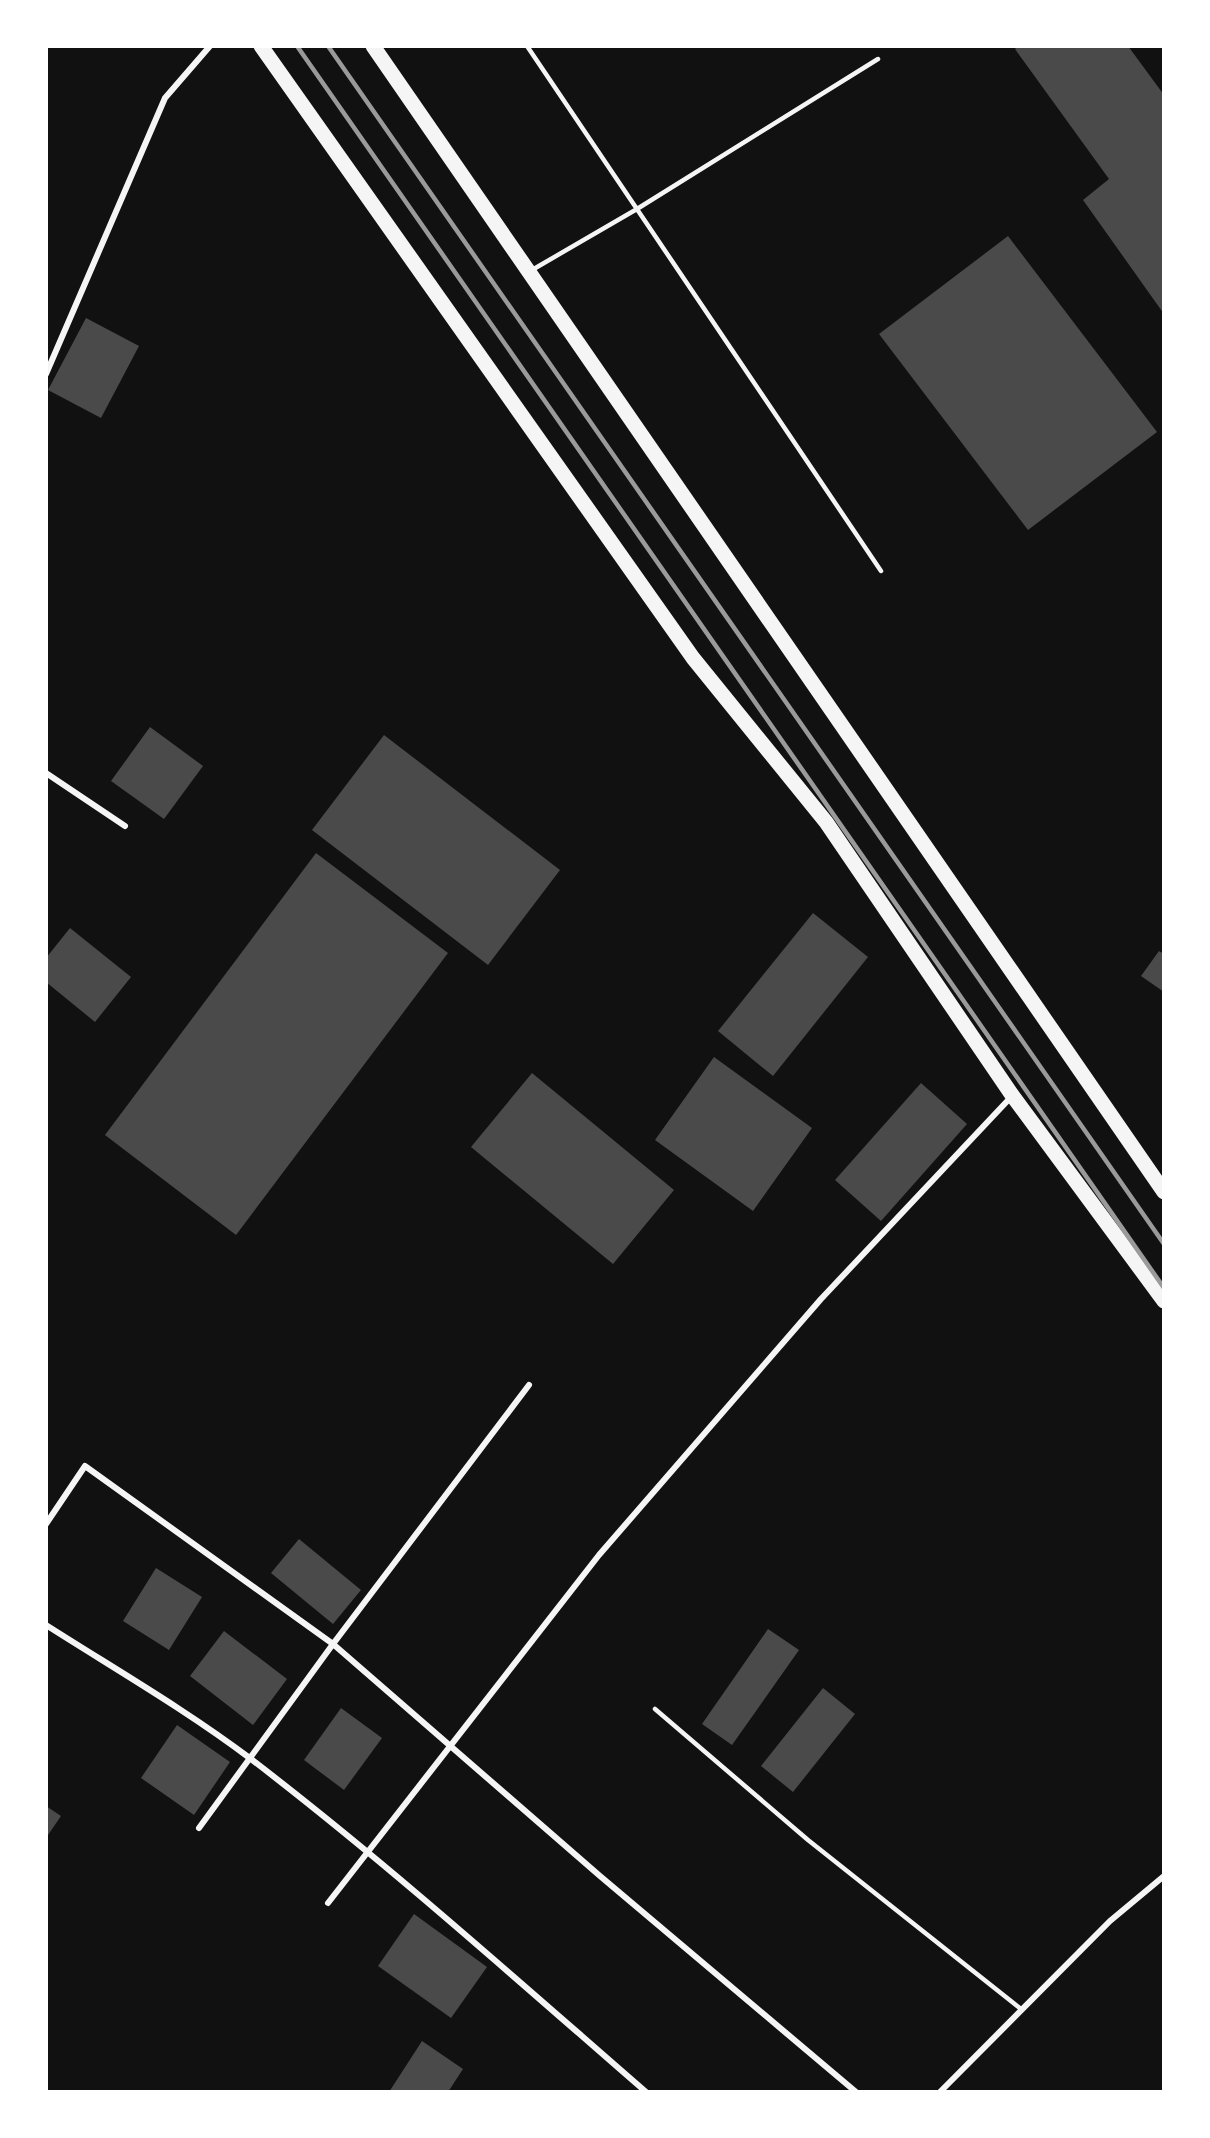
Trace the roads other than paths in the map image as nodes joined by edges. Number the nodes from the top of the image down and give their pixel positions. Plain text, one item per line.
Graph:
1 (210, 46) edge
2 (261, 46) edge
3 (373, 46) edge
4 (527, 46) edge
5 (878, 59) dead end
6 (636, 209) junction
7 (529, 272) junction
8 (46, 374) edge
9 (880, 571) dead end
10 (46, 773) edge
11 (125, 826) dead end
12 (1012, 1095) junction
13 (1164, 1192) edge
14 (1164, 1301) edge
15 (529, 1385) dead end
16 (46, 1524) edge
17 (46, 1625) edge
18 (333, 1644) junction
19 (655, 1709) dead end
20 (451, 1745) junction
21 (249, 1758) junction
22 (199, 1828) dead end
23 (369, 1851) junction
24 (1164, 1876) edge
25 (328, 1903) dead end
26 (1021, 2009) junction
27 (646, 2091) edge
28 (856, 2091) edge
29 (940, 2091) edge

1 - 8 street
2 - 12 main road
3 - 7 main road
4 - 6 lane
5 - 6 lane
6 - 7 lane
6 - 9 lane
7 - 13 main road
10 - 11 street
12 - 14 main road
12 - 20 street
15 - 18 street
16 - 18 street
17 - 21 street
18 - 20 street
18 - 21 street
19 - 26 lane
20 - 23 street
20 - 28 street
21 - 22 street
21 - 23 street
23 - 25 street
23 - 27 street
24 - 26 street
26 - 29 street

